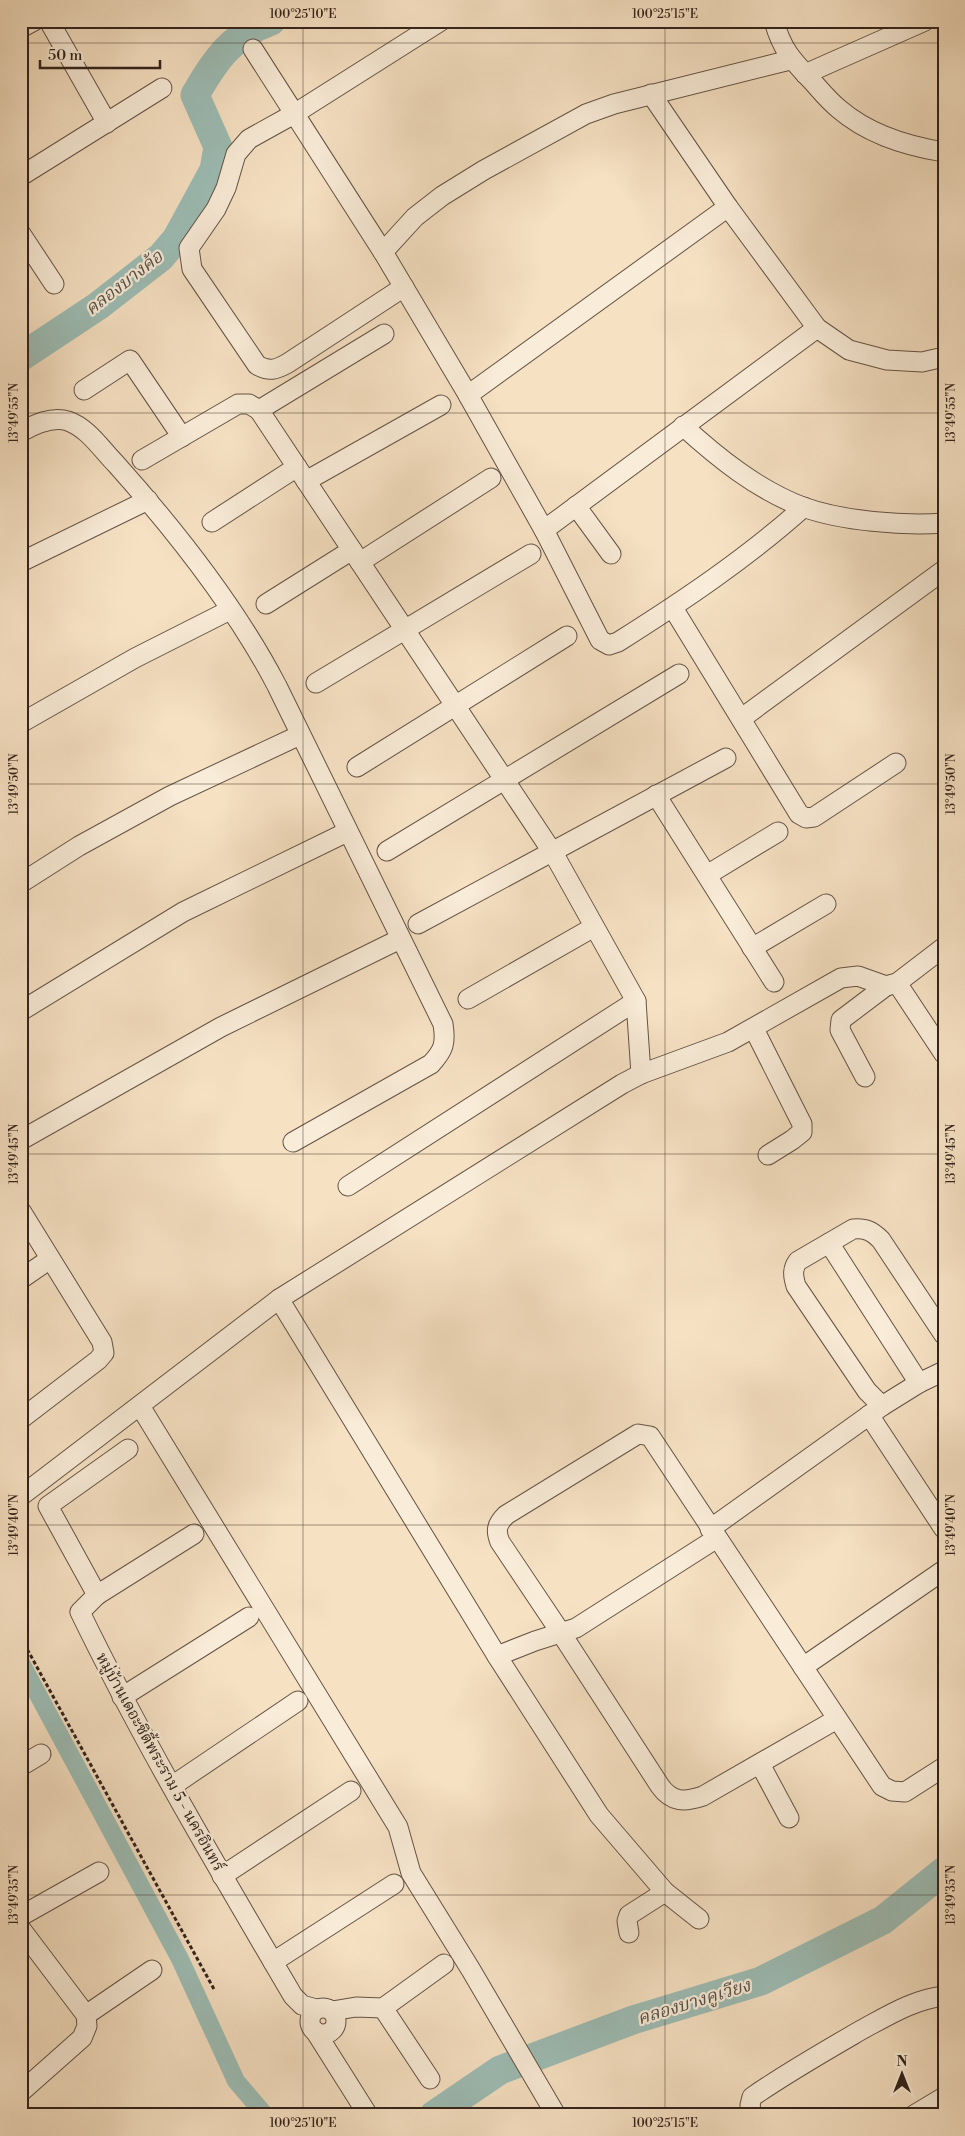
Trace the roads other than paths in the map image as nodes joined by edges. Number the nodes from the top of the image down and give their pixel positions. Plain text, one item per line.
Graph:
1 (34, 21) edge
2 (49, 21) edge
3 (441, 21) edge
4 (774, 21) edge
5 (925, 21) edge
6 (21, 28) edge
7 (253, 49) dead end
8 (790, 60) junction
9 (805, 74) junction
10 (162, 88) dead end
11 (650, 94) junction
12 (294, 114) junction
13 (107, 123) junction
14 (944, 152) edge
15 (21, 176) edge
16 (728, 207) junction
17 (21, 234) edge
18 (382, 252) junction
19 (54, 284) dead end
20 (404, 287) junction
21 (816, 328) junction
22 (384, 334) dead end
23 (944, 357) edge
24 (84, 390) dead end
25 (468, 395) junction
26 (441, 405) dead end
27 (259, 410) junction
28 (683, 426) junction
29 (21, 432) edge
30 (182, 436) junction
31 (142, 460) dead end
32 (301, 474) junction
33 (491, 478) dead end
34 (148, 500) junction
35 (576, 506) junction
36 (804, 507) junction
37 (212, 522) dead end
38 (944, 523) edge
39 (544, 530) junction
40 (531, 554) dead end
41 (611, 554) dead end
42 (356, 556) junction
43 (21, 562) edge
44 (944, 570) edge
45 (266, 604) dead end
46 (673, 608) junction
47 (230, 610) junction
48 (405, 629) junction
49 (567, 636) dead end
50 (679, 674) dead end
51 (316, 683) dead end
52 (456, 706) junction
53 (742, 718) junction
54 (21, 723) edge
55 (300, 735) junction
56 (726, 758) dead end
57 (896, 763) dead end
58 (357, 767) dead end
59 (505, 780) junction
60 (656, 795) junction
61 (347, 832) junction
62 (778, 832) dead end
63 (388, 851) dead end
64 (552, 851) junction
65 (706, 875) junction
66 (21, 883) edge
67 (826, 904) dead end
68 (418, 924) dead end
69 (594, 927) junction
70 (400, 939) junction
71 (944, 947) edge
72 (752, 948) junction
73 (774, 982) dead end
74 (892, 985) junction
75 (468, 999) dead end
76 (636, 1002) junction
77 (21, 1012) edge
78 (754, 1029) junction
79 (944, 1054) edge
80 (641, 1074) junction
81 (865, 1077) dead end
82 (21, 1140) edge
83 (293, 1142) dead end
84 (768, 1155) dead end
85 (348, 1186) dead end
86 (21, 1212) edge
87 (828, 1243) junction
88 (50, 1259) junction
89 (21, 1279) edge
90 (279, 1300) junction
91 (944, 1335) edge
92 (944, 1371) edge
93 (919, 1383) junction
94 (140, 1406) junction
95 (876, 1410) junction
96 (21, 1419) edge
97 (128, 1449) dead end
98 (21, 1496) edge
99 (944, 1529) edge
100 (194, 1534) dead end
101 (714, 1534) junction
102 (944, 1570) edge
103 (97, 1595) junction
104 (249, 1617) dead end
105 (561, 1633) junction
106 (497, 1656) junction
107 (803, 1667) junction
108 (122, 1697) junction
109 (298, 1701) dead end
110 (837, 1719) junction
111 (41, 1754) dead end
112 (760, 1764) junction
113 (21, 1766) edge
114 (944, 1766) edge
115 (172, 1786) junction
116 (351, 1791) dead end
117 (789, 1818) dead end
118 (100, 1872) dead end
119 (222, 1876) junction
120 (394, 1884) dead end
121 (665, 1892) junction
122 (21, 1916) edge
123 (699, 1919) dead end
124 (21, 1929) edge
125 (629, 1933) dead end
126 (273, 1962) junction
127 (444, 1964) dead end
128 (152, 1970) dead end
129 (944, 1996) edge
130 (383, 2008) junction
131 (324, 2010) junction
132 (86, 2015) junction
133 (430, 2080) dead end
134 (21, 2092) edge
135 (944, 2097) edge
136 (368, 2115) edge
137 (556, 2115) edge
138 (752, 2115) edge
139 (914, 2115) edge

1 - 6 street
2 - 13 street
3 - 12 street
4 - 8 street
5 - 9 street
7 - 12 street
8 - 9 street
8 - 11 street
9 - 14 street
10 - 13 street
11 - 16 street
11 - 18 street
12 - 18 street
12 - 20 street
13 - 15 street
16 - 21 street
16 - 25 street
17 - 19 street
18 - 20 street
20 - 25 street
21 - 23 street
21 - 28 street
22 - 27 street
24 - 30 street
25 - 39 street
26 - 32 street
27 - 30 street
27 - 32 street
28 - 35 street
28 - 36 street
29 - 34 street
30 - 31 street
32 - 37 street
32 - 42 street
33 - 42 street
34 - 43 street
34 - 47 street
35 - 39 street
35 - 41 street
36 - 38 street
36 - 46 street
39 - 46 street
40 - 48 street
42 - 45 street
42 - 48 street
44 - 53 street
46 - 53 street
47 - 54 street
47 - 55 street
48 - 51 street
48 - 52 street
49 - 52 street
50 - 59 street
52 - 58 street
52 - 59 street
53 - 57 street
55 - 61 street
55 - 66 street
56 - 60 street
59 - 63 street
59 - 64 street
60 - 64 street
60 - 65 street
61 - 70 street
61 - 77 street
62 - 65 street
64 - 68 street
64 - 69 street
65 - 72 street
67 - 72 street
69 - 75 street
69 - 76 street
70 - 82 street
70 - 83 street
71 - 74 street
72 - 73 street
74 - 78 street
74 - 79 street
74 - 81 street
76 - 80 street
76 - 85 street
78 - 80 street
78 - 84 street
80 - 90 street
86 - 88 street
87 - 91 street
87 - 93 street
87 - 95 street
88 - 89 street
88 - 96 street
90 - 94 street
90 - 106 street
92 - 93 street
93 - 95 street
94 - 98 street
94 - 137 street
95 - 99 street
95 - 101 street
97 - 103 street
100 - 103 street
101 - 105 street
101 - 105 street
101 - 107 street
102 - 107 street
103 - 108 street, หมู่บ้านเดอะซิตี้พระราม 5 - นครอินทร์
104 - 108 street
105 - 106 street
105 - 112 street
106 - 121 street
107 - 110 street
108 - 115 street, หมู่บ้านเดอะซิตี้พระราม 5 - นครอินทร์
109 - 115 street
110 - 112 street
110 - 114 street
111 - 113 street
112 - 117 street
115 - 119 street, หมู่บ้านเดอะซิตี้พระราม 5 - นครอินทร์
116 - 119 street
118 - 122 street
119 - 126 street, หมู่บ้านเดอะซิตี้พระราม 5 - นครอินทร์
120 - 126 street
121 - 123 street
121 - 125 street
124 - 132 street
126 - 131 street, หมู่บ้านเดอะซิตี้พระราม 5 - นครอินทร์
127 - 130 street
128 - 132 street
129 - 138 street
130 - 131 street
130 - 133 street
131 - 136 street
132 - 134 street
135 - 139 street

